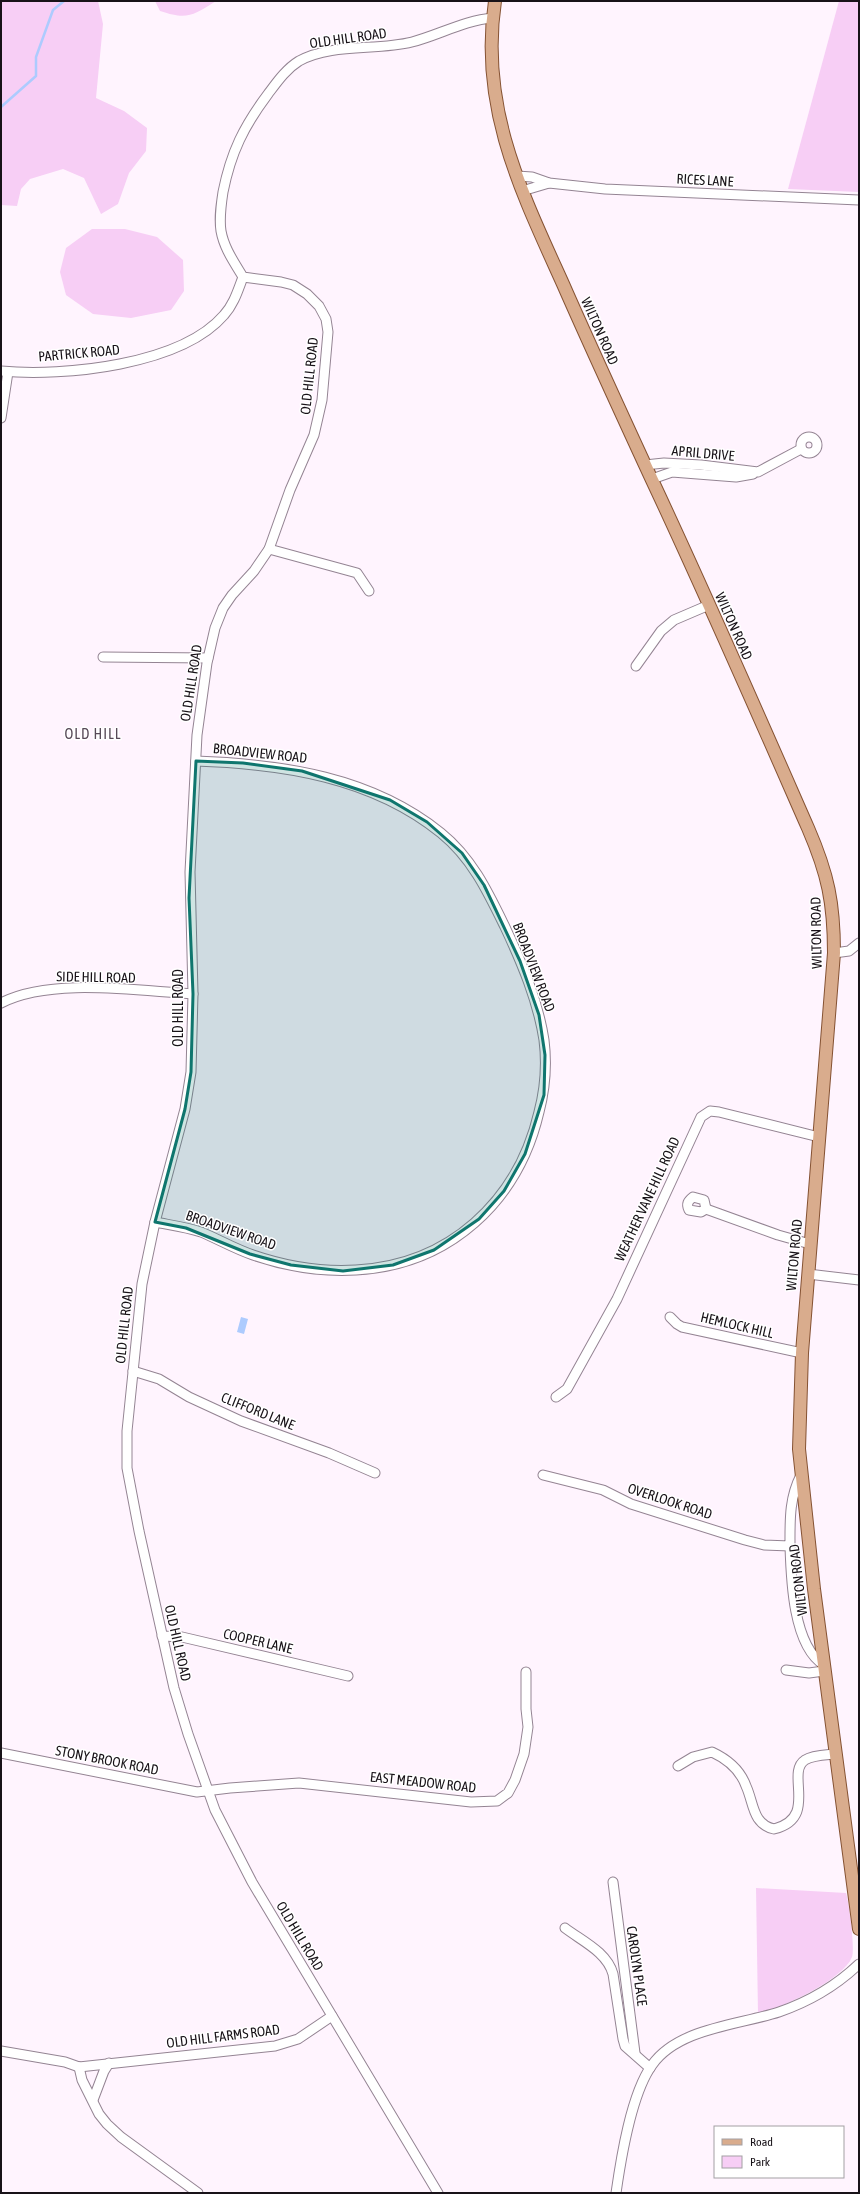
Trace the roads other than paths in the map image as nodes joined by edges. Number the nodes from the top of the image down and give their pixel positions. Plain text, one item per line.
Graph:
1 (495, 1) edge
2 (493, 18) junction
3 (516, 176) junction
4 (549, 184) junction
5 (522, 191) junction
6 (859, 200) edge
7 (243, 277) junction
8 (4, 371) edge
9 (1, 418) edge
10 (801, 449) dead end
11 (645, 465) junction
12 (758, 472) junction
13 (652, 479) junction
14 (268, 548) junction
15 (368, 591) dead end
16 (709, 605) junction
17 (103, 657) dead end
18 (208, 658) junction
19 (636, 666) dead end
20 (196, 761) junction
21 (859, 944) edge
22 (834, 953) junction
23 (193, 994) junction
24 (1, 1003) edge
25 (819, 1137) junction
26 (706, 1209) dead end
27 (155, 1222) junction
28 (810, 1244) junction
29 (808, 1274) junction
30 (859, 1280) edge
31 (670, 1317) dead end
32 (802, 1354) junction
33 (133, 1371) junction
34 (556, 1397) dead end
35 (375, 1473) dead end
36 (543, 1475) dead end
37 (801, 1475) junction
38 (790, 1546) junction
39 (162, 1636) junction
40 (824, 1668) junction
41 (786, 1670) dead end
42 (526, 1672) dead end
43 (348, 1676) dead end
44 (1, 1753) edge
45 (835, 1754) junction
46 (678, 1766) dead end
47 (208, 1791) junction
48 (613, 1882) dead end
49 (565, 1928) dead end
50 (859, 1929) edge
51 (859, 1964) edge
52 (332, 2016) junction
53 (1, 2050) edge
54 (636, 2053) junction
55 (109, 2063) junction
56 (79, 2067) junction
57 (650, 2068) junction
58 (93, 2100) junction
59 (198, 2193) edge
60 (438, 2193) edge
61 (616, 2193) edge

1 - 2 main road, WILTON ROAD
2 - 3 main road, WILTON ROAD
2 - 7 street, OLD HILL ROAD
3 - 4 street, RICES LANE
3 - 5 main road, WILTON ROAD
4 - 5 street, RICES LANE
4 - 6 street, RICES LANE
5 - 11 main road, WILTON ROAD
7 - 8 street, PARTRICK ROAD
7 - 14 street, OLD HILL ROAD
8 - 9 street
10 - 12 street, APRIL DRIVE
11 - 12 street, APRIL DRIVE
11 - 13 main road, WILTON ROAD
12 - 13 street, APRIL DRIVE
13 - 16 main road, WILTON ROAD
14 - 15 street
14 - 18 street, OLD HILL ROAD
16 - 19 street
16 - 22 main road, WILTON ROAD
17 - 18 street
18 - 20 street, OLD HILL ROAD
20 - 23 street, OLD HILL ROAD
20 - 27 street, BROADVIEW ROAD
21 - 22 street
22 - 25 main road, WILTON ROAD
23 - 24 street, SIDE HILL ROAD
23 - 27 street, OLD HILL ROAD
25 - 28 main road, WILTON ROAD
25 - 34 street, WEATHER VANE HILL ROAD
26 - 28 street
27 - 33 street, OLD HILL ROAD
28 - 29 main road, WILTON ROAD
29 - 30 street
29 - 32 main road, WILTON ROAD
31 - 32 street, HEMLOCK HILL
32 - 37 main road, WILTON ROAD
33 - 35 street, CLIFFORD LANE
33 - 39 street, OLD HILL ROAD
36 - 38 street, OVERLOOK ROAD
37 - 38 street
37 - 40 main road, WILTON ROAD
38 - 40 street
39 - 43 street, COOPER LANE
39 - 47 street, OLD HILL ROAD
40 - 41 street
40 - 45 main road, WILTON ROAD
42 - 47 street, EAST MEADOW ROAD
44 - 47 street, STONY BROOK ROAD
45 - 46 street
45 - 50 main road, WILTON ROAD
47 - 52 street, OLD HILL ROAD
48 - 54 street, CAROLYN PLACE
49 - 54 street
51 - 57 street
52 - 55 street, OLD HILL FARMS ROAD
52 - 60 street, OLD HILL ROAD
53 - 56 street
54 - 57 street
55 - 56 street, OLD HILL FARMS ROAD
55 - 58 street
56 - 58 street
57 - 61 street
58 - 59 street

